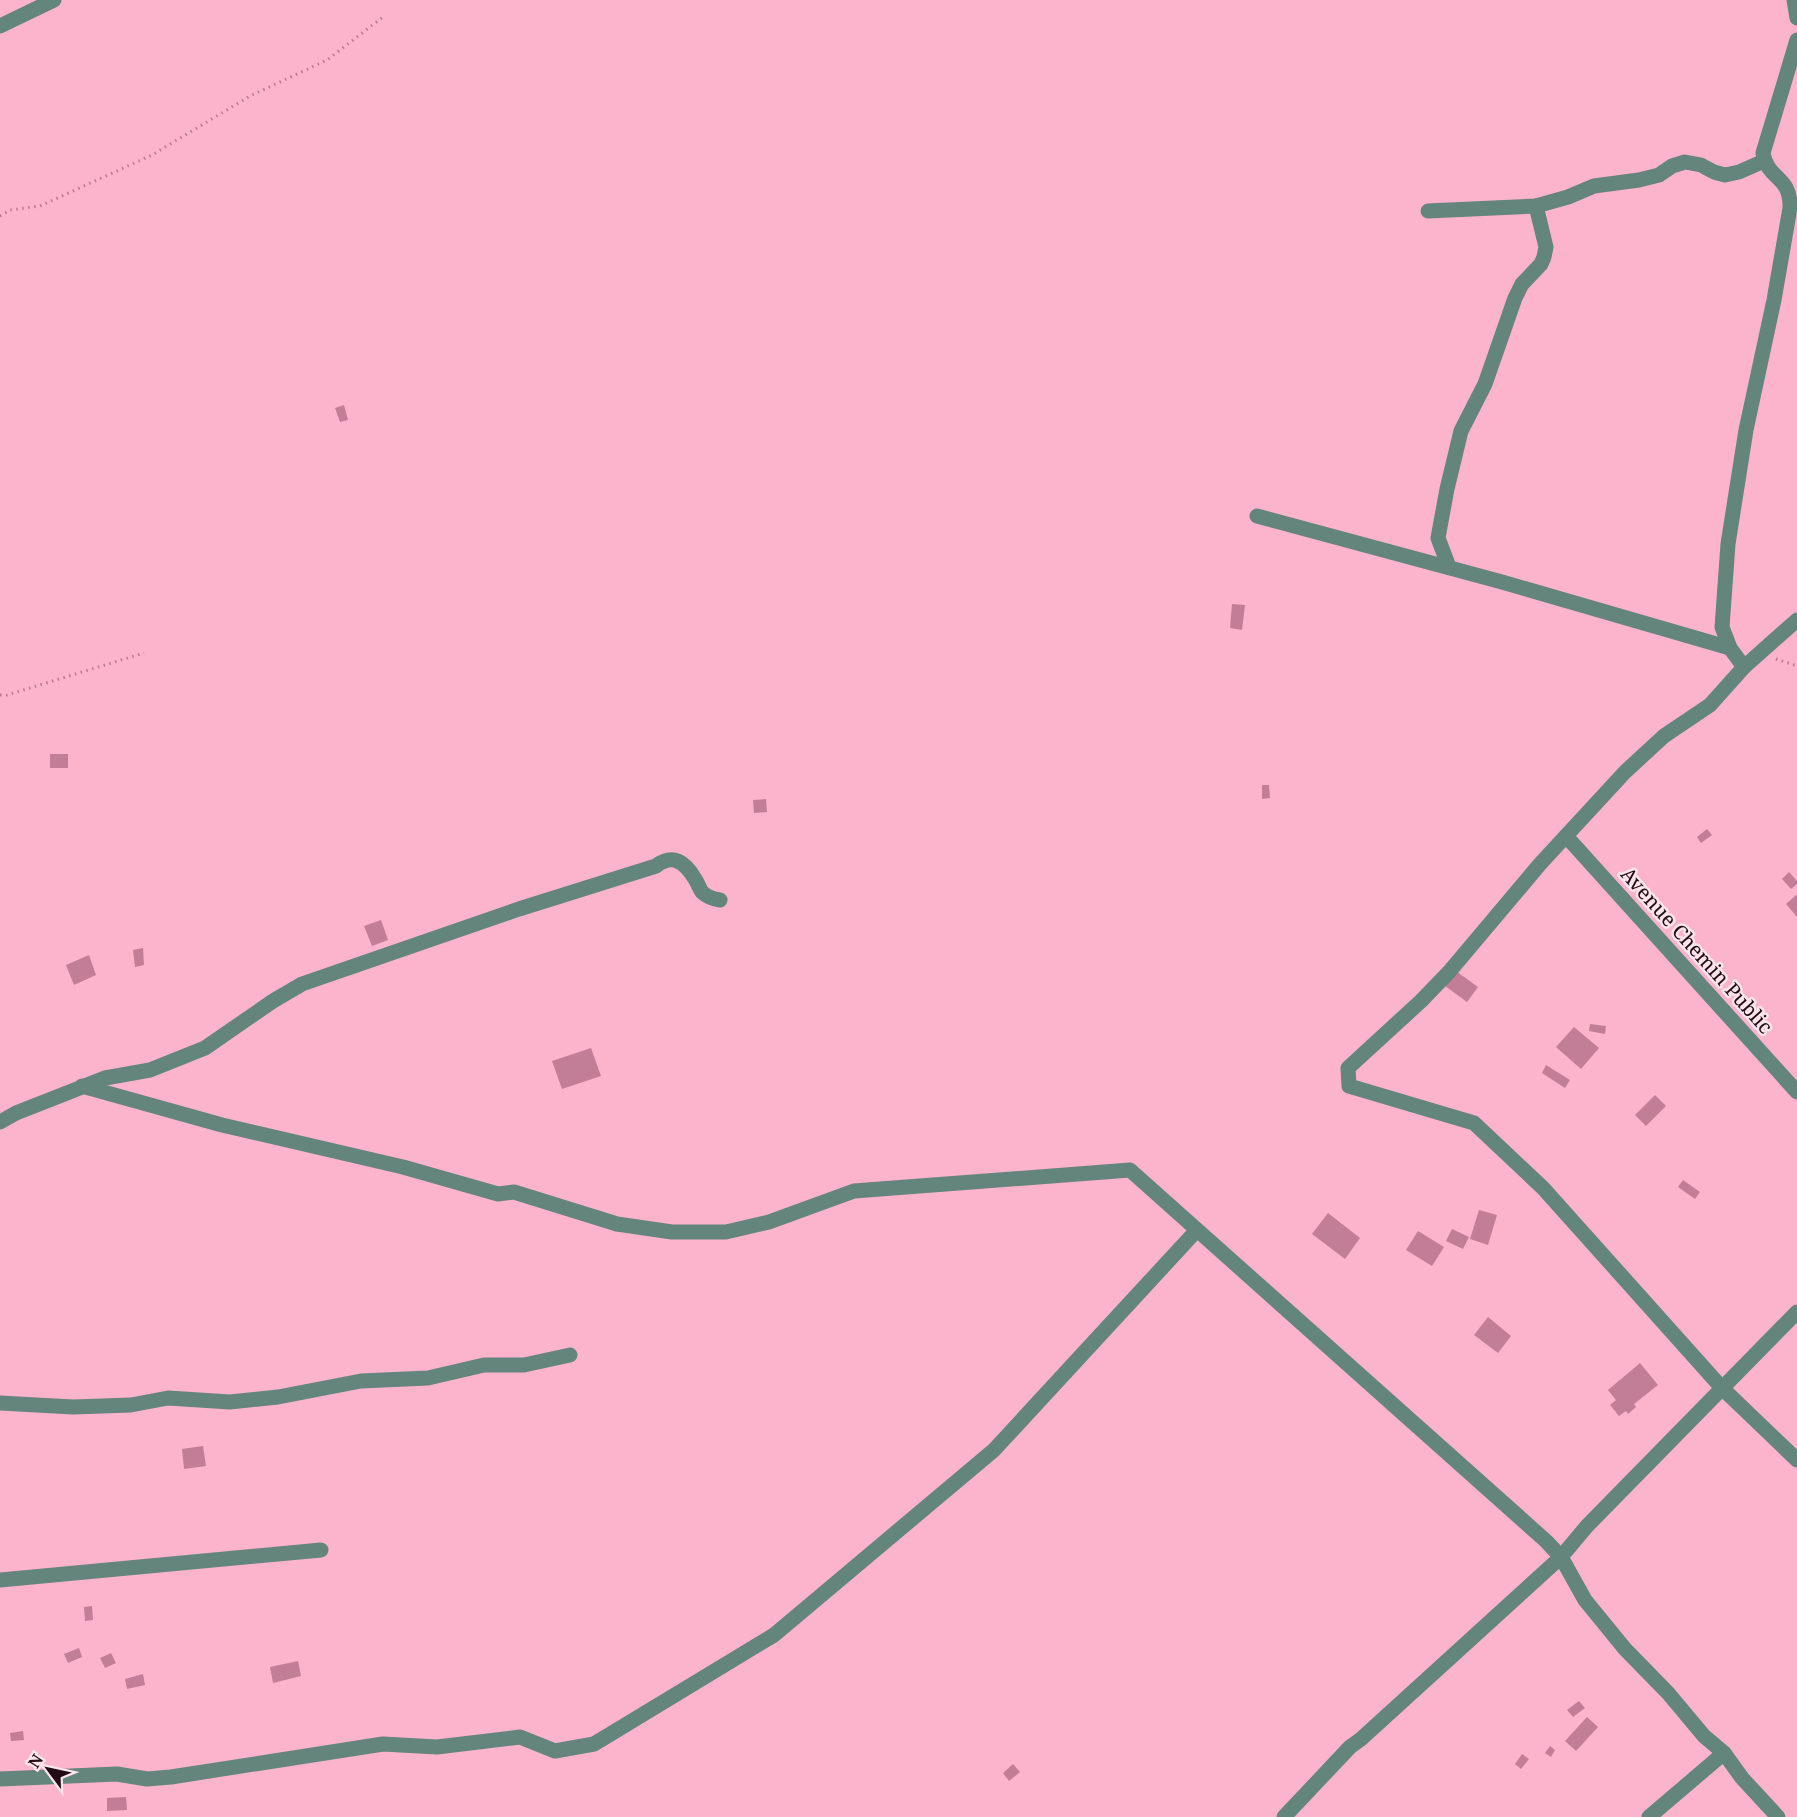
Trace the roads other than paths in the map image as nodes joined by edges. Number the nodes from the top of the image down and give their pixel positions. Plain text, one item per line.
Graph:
1 (54, 0) edge
2 (1794, 0) edge
3 (1797, 18) edge
4 (0, 26) edge
5 (1797, 40) edge
6 (1764, 161) junction
7 (1536, 206) junction
8 (1428, 211) dead end
9 (1257, 516) dead end
10 (1449, 567) junction
11 (1797, 620) edge
12 (1730, 648) junction
13 (1744, 667) junction
14 (1566, 836) junction
15 (720, 900) dead end
16 (82, 1086) junction
17 (1797, 1092) edge
18 (0, 1122) edge
19 (1197, 1230) junction
20 (1797, 1312) edge
21 (570, 1355) dead end
22 (1722, 1388) junction
23 (0, 1403) edge
24 (1797, 1460) edge
25 (321, 1550) dead end
26 (1562, 1557) junction
27 (0, 1581) edge
28 (1724, 1753) junction
29 (0, 1779) edge
30 (1284, 1817) edge
31 (1649, 1817) edge
32 (1778, 1817) edge

1 - 4 street
2 - 3 street
5 - 6 street
6 - 7 street
6 - 12 street
7 - 8 street
7 - 10 street
9 - 10 street
10 - 12 street
11 - 13 street
12 - 13 street
13 - 14 street
14 - 17 street, Avenue Chemin Public
14 - 22 street
15 - 16 street
16 - 18 street
16 - 19 street
19 - 26 street
19 - 29 street
20 - 22 street
21 - 23 street
22 - 24 street
22 - 26 street
25 - 27 street
26 - 28 street
26 - 30 street
28 - 31 street
28 - 32 street

